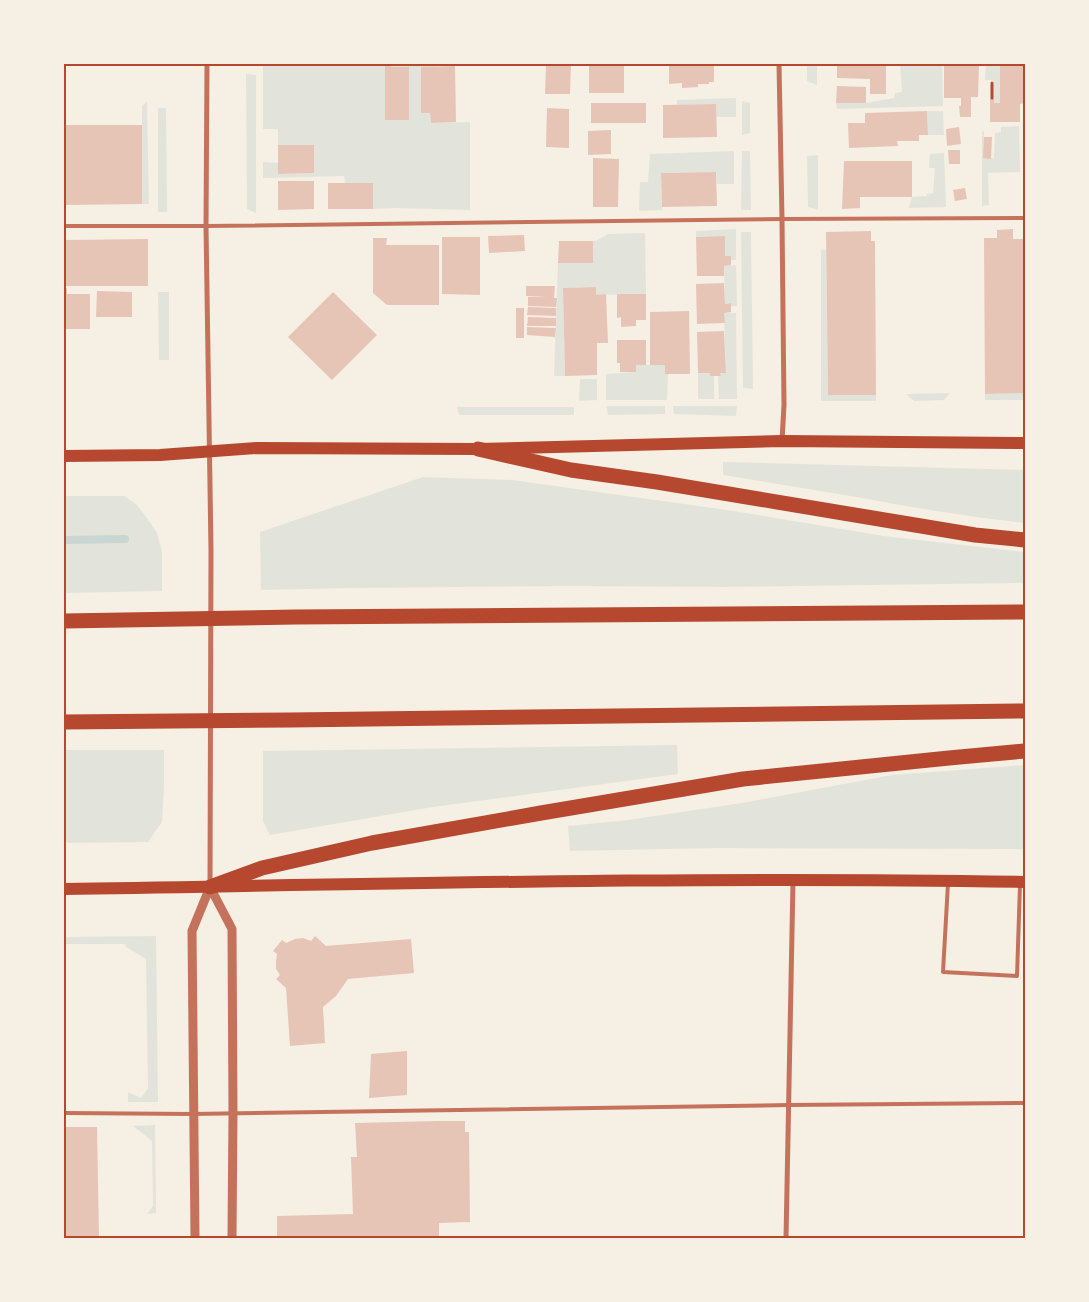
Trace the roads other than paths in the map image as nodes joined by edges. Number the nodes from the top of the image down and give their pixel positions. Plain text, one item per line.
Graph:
1 (207, 64) edge
2 (778, 64) edge
3 (1025, 218) edge
4 (782, 219) junction
5 (64, 226) edge
6 (206, 226) junction
7 (782, 441) junction
8 (1025, 443) edge
9 (478, 450) junction
10 (210, 452) junction
11 (64, 456) edge
12 (1025, 540) edge
13 (1025, 612) edge
14 (64, 621) edge
15 (1025, 711) edge
16 (64, 722) edge
17 (1025, 751) edge
18 (793, 880) junction
19 (948, 881) junction
20 (1022, 882) edge
21 (210, 887) junction
22 (64, 890) edge
23 (1025, 1103) edge
24 (788, 1105) junction
25 (233, 1112) junction
26 (64, 1113) edge
27 (193, 1114) junction
28 (195, 1238) edge
29 (232, 1238) edge
30 (786, 1238) edge

1 - 6 street
2 - 4 street
3 - 4 lane
4 - 6 lane
4 - 7 street
5 - 6 lane
6 - 10 street
7 - 8 main road
7 - 9 main road
9 - 10 main road
9 - 12 highway
10 - 11 main road
10 - 21 street
13 - 14 highway
15 - 16 highway
17 - 21 highway
18 - 19 main road
18 - 21 main road
18 - 24 street
19 - 20 main road
19 - 20 lane
21 - 22 main road
21 - 25 street
21 - 27 street
23 - 24 lane
24 - 25 lane
24 - 30 street
25 - 27 lane
25 - 29 street
26 - 27 lane
27 - 28 street

